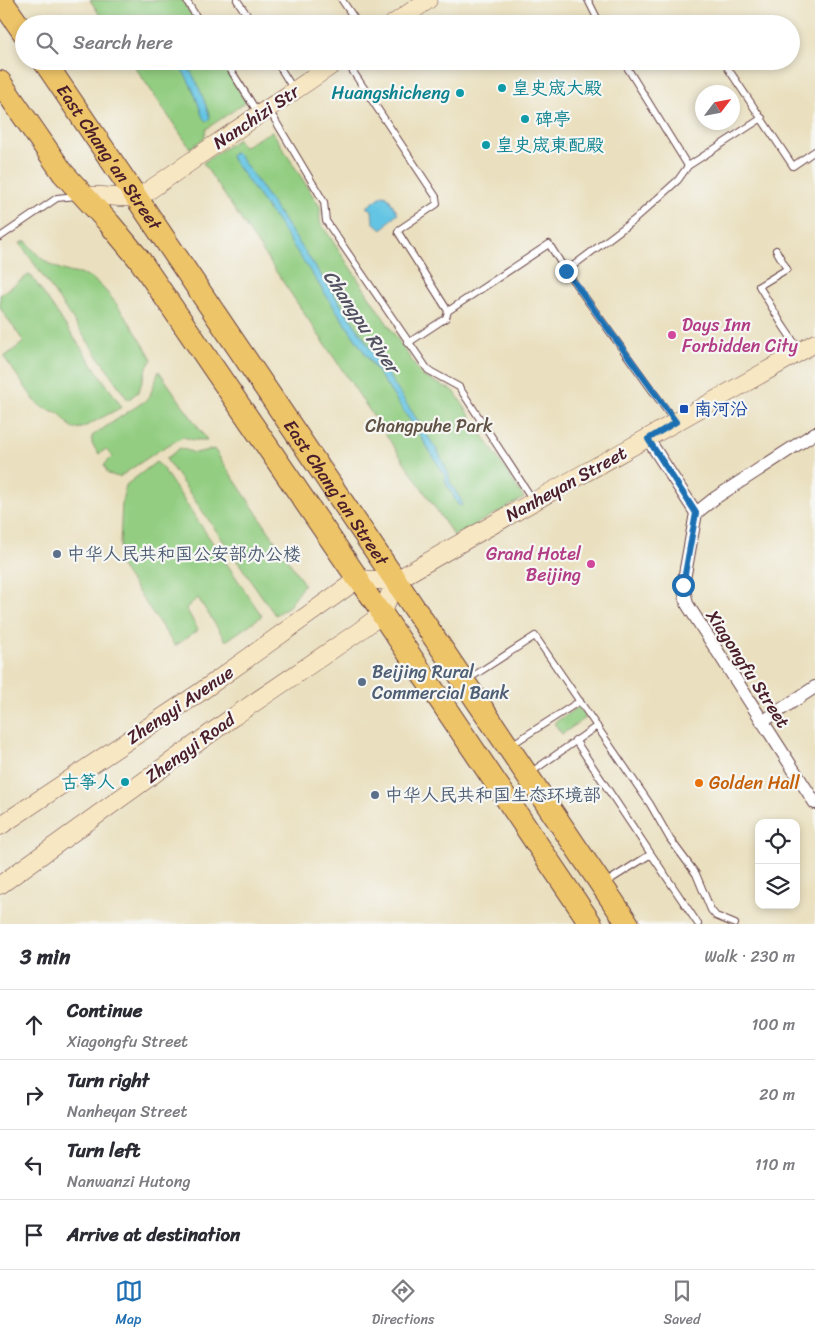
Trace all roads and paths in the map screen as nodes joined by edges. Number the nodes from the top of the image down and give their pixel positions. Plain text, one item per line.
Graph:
1 (1, 0) edge
2 (186, 0) edge
3 (238, 0) edge
4 (342, 0) edge
5 (428, 0) edge
6 (588, 0) edge
7 (195, 15) edge
8 (247, 15) edge
9 (352, 15) edge
10 (406, 15) edge
11 (596, 15) edge
12 (15, 20) edge
13 (50, 70) edge
14 (232, 70) edge
15 (282, 70) edge
16 (325, 70) edge
17 (352, 70) edge
18 (629, 70) edge
19 (728, 70) edge
20 (0, 82) edge
21 (295, 91) junction
22 (264, 112) junction
23 (762, 118) junction
24 (815, 151) edge
25 (688, 166) junction
26 (83, 195) junction
27 (138, 198) junction
28 (0, 237) edge
29 (776, 250) dead end
30 (566, 271) junction
31 (448, 311) junction
32 (408, 343) junction
33 (808, 347) edge
34 (676, 422) junction
35 (815, 432) edge
36 (648, 439) junction
37 (534, 501) junction
38 (696, 513) junction
39 (358, 580) junction
40 (395, 581) junction
41 (382, 614) junction
42 (465, 682) junction
43 (815, 688) edge
44 (580, 701) junction
45 (762, 722) junction
46 (597, 726) junction
47 (575, 740) junction
48 (509, 746) junction
49 (527, 775) junction
50 (815, 803) edge
51 (0, 826) edge
52 (651, 854) junction
53 (0, 885) edge
54 (601, 885) junction
55 (591, 924) edge
56 (628, 924) edge
57 (698, 924) edge
58 (736, 924) edge

1 - 12 highway
2 - 7 lane
3 - 8 lane
4 - 9 lane
5 - 10 street
6 - 11 lane
13 - 27 highway, East Chang'an Street
14 - 22 lane
15 - 21 lane
16 - 21 street, Nanchizi Str
17 - 31 lane
18 - 25 lane
19 - 23 lane
20 - 26 highway, East Chang'an Street
21 - 22 street, Nanchizi Str
22 - 27 street, Nanchizi Str
22 - 32 lane
23 - 24 lane
23 - 25 lane
25 - 30 lane
26 - 27 street
26 - 28 lane
26 - 39 highway, East Chang'an Street
27 - 40 highway, East Chang'an Street
29 - 33 lane
30 - 31 lane
30 - 34 lane
31 - 32 lane
32 - 37 lane
33 - 34 street, Nanheyan Street
34 - 36 street, Nanheyan Street
35 - 38 street
36 - 37 street, Nanheyan Street
36 - 38 street
37 - 40 street, Nanheyan Street
38 - 45 street, Xiagongfu Street
39 - 40 street
39 - 41 main road, East Chang'an Street
39 - 51 street, Zhengyi Avenue
40 - 41 street
40 - 42 highway, East Chang'an Street
41 - 53 street, Zhengyi Road
41 - 55 highway, East Chang'an Street
42 - 44 lane
42 - 48 highway, East Chang'an Street
43 - 45 street
44 - 46 lane
44 - 48 lane
45 - 50 street, Xiagongfu Street
46 - 47 lane
46 - 58 lane
47 - 49 lane
47 - 52 lane
48 - 49 highway, East Chang'an Street
49 - 54 highway, East Chang'an Street
52 - 54 lane
52 - 57 lane
54 - 56 highway, East Chang'an Street

